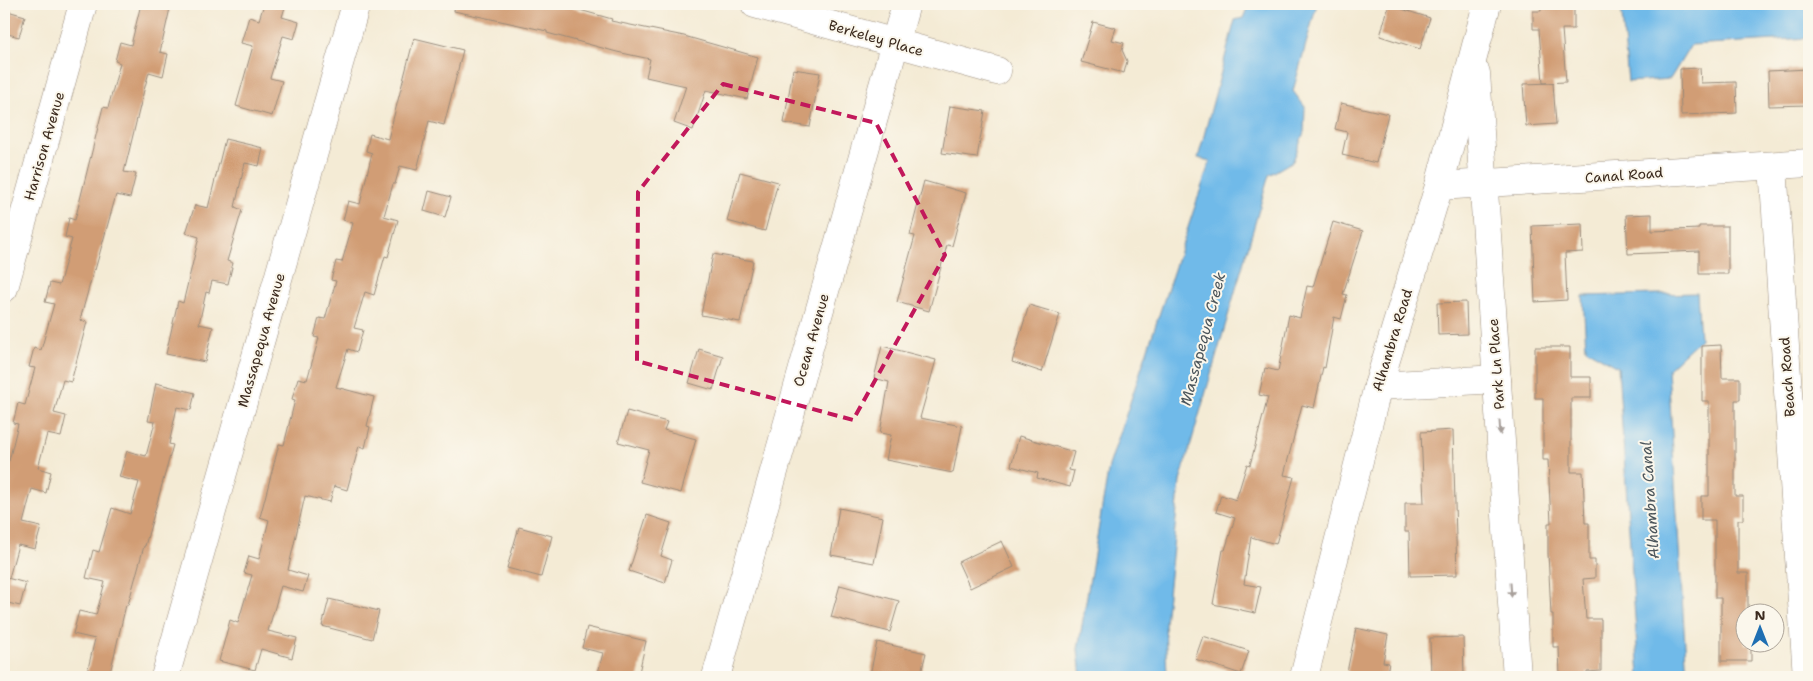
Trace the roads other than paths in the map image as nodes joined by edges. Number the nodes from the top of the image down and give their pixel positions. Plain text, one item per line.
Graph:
1 (83, 4) edge
2 (356, 4) edge
3 (755, 4) edge
4 (906, 4) edge
5 (1487, 4) edge
6 (895, 43) junction
7 (1474, 50) junction
8 (997, 71) dead end
9 (1809, 164) edge
10 (1773, 166) junction
11 (1484, 184) junction
12 (1439, 186) junction
13 (4, 288) edge
14 (1497, 379) junction
15 (1378, 386) junction
16 (166, 677) edge
17 (716, 677) edge
18 (1304, 677) edge
19 (1517, 677) edge
20 (1807, 677) edge

1 - 13 street, Harrison Avenue
2 - 16 street, Massapequa Avenue
3 - 6 street, Berkeley Place
4 - 6 street, Ocean Avenue
5 - 7 street, Alhambra Road
6 - 8 street, Berkeley Place
6 - 17 street, Ocean Avenue
7 - 11 street, Park Ln Place
7 - 12 street, Alhambra Road
9 - 10 street, Canal Road
10 - 11 street, Canal Road
10 - 20 street, Beach Road
11 - 12 street, Canal Road
11 - 14 street, Park Ln Place
12 - 15 street, Alhambra Road
14 - 15 street
14 -> 19 street, Park Ln Place
15 - 18 street, Alhambra Road

